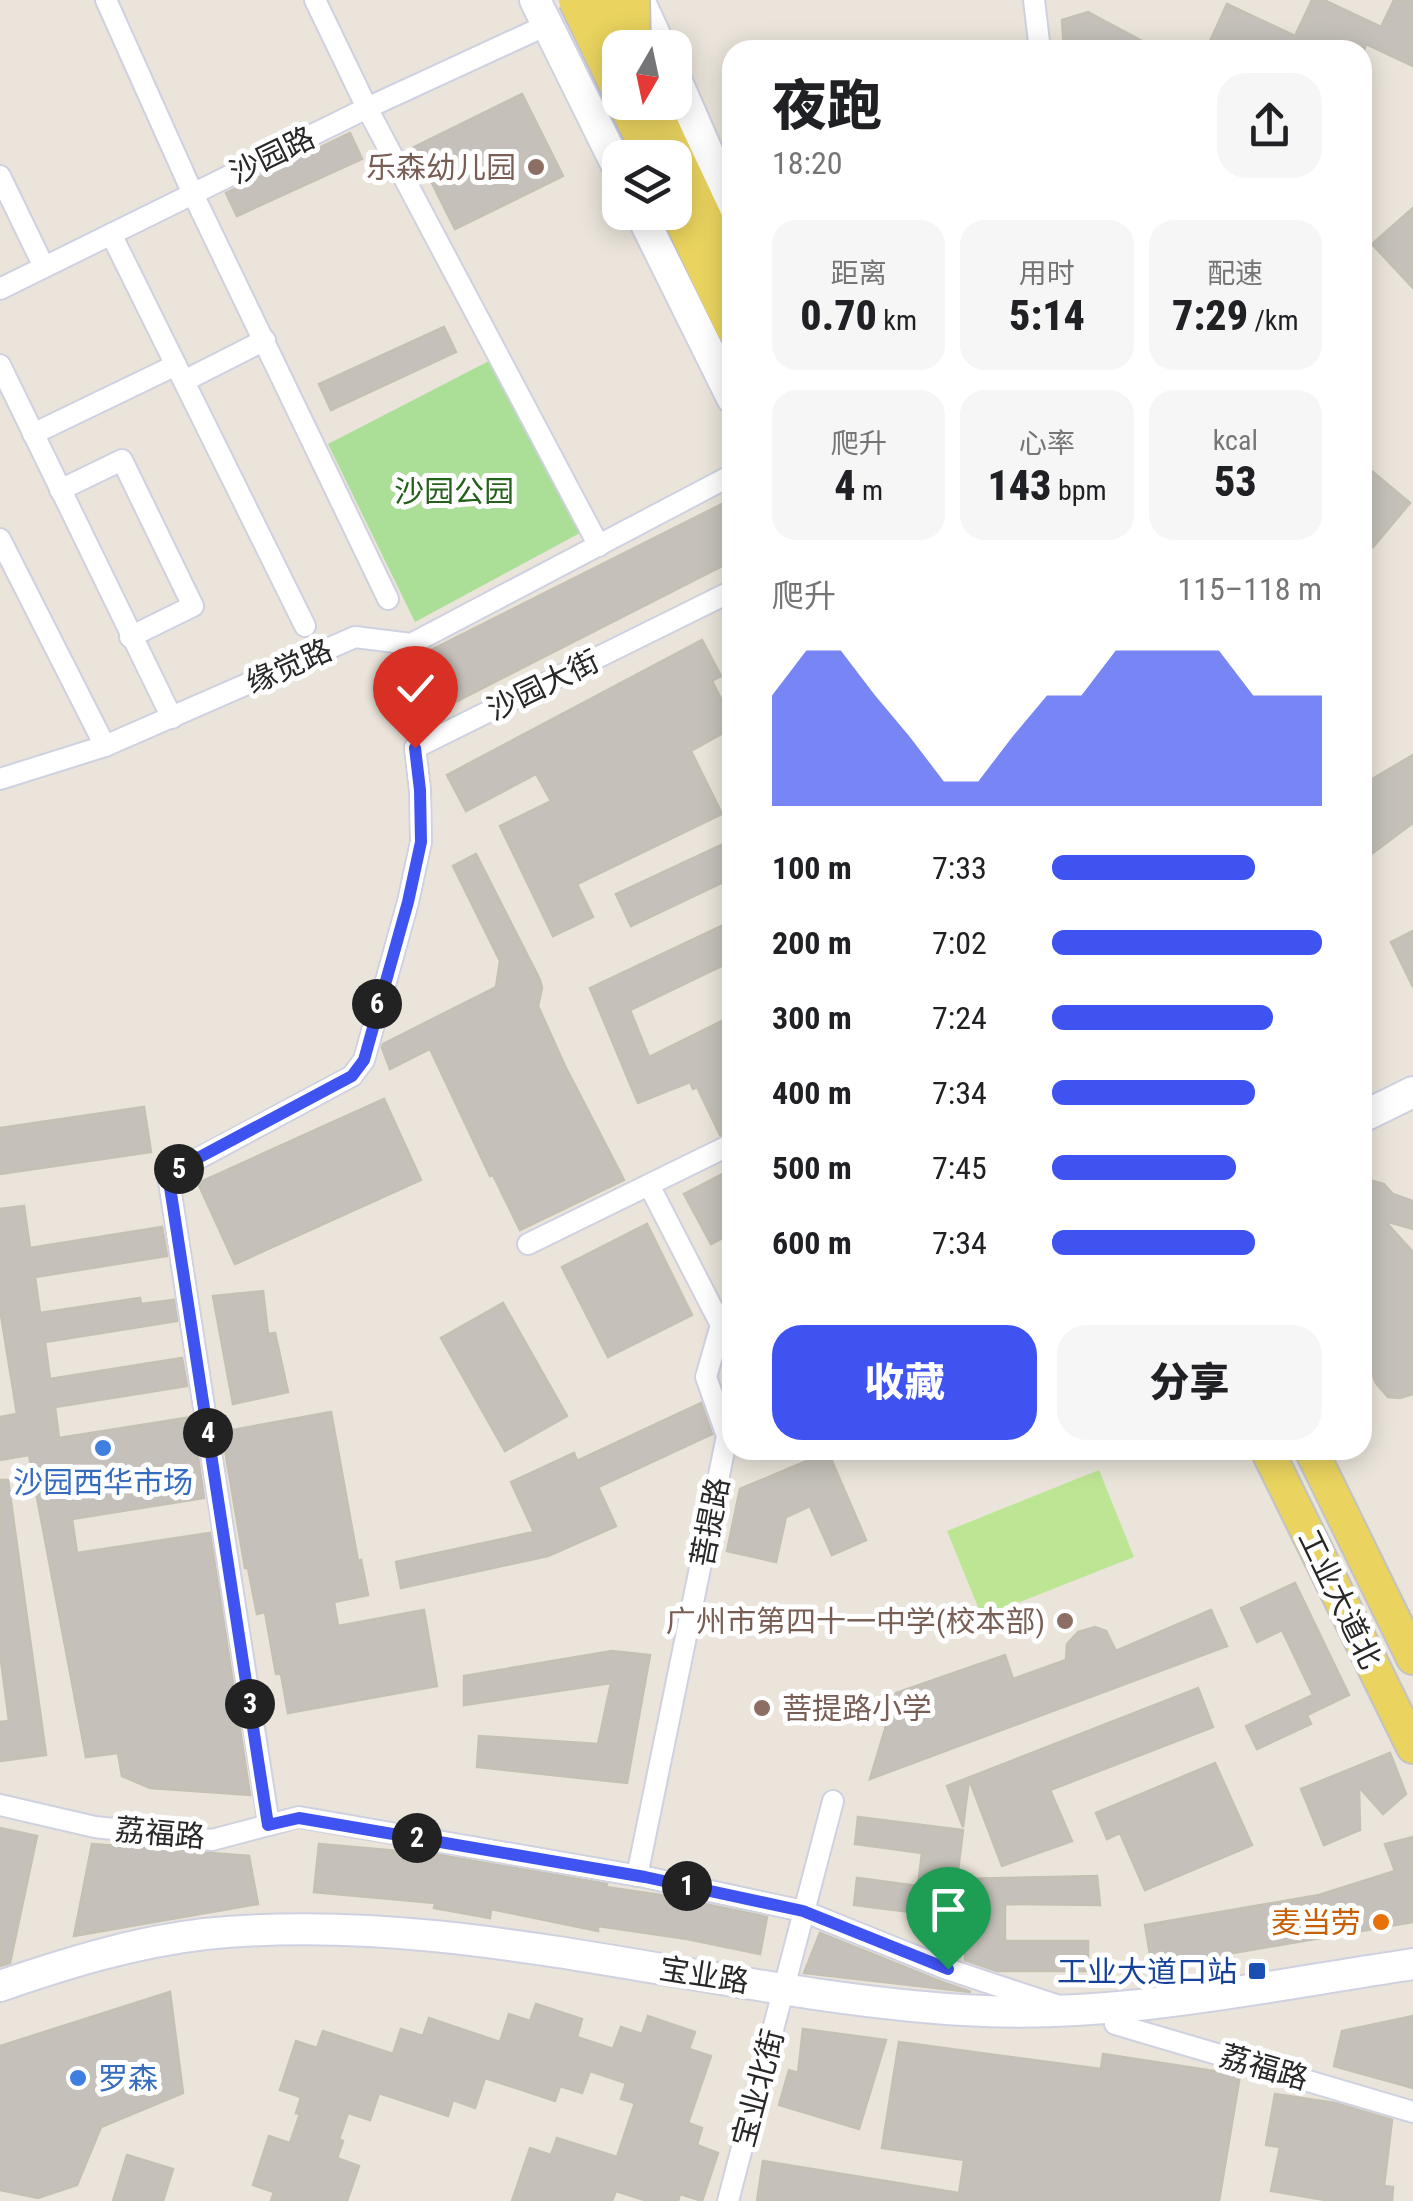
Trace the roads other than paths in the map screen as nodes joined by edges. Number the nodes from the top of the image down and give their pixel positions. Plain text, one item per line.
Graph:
1 (106, 0) edge
2 (315, 0) edge
3 (575, 0) edge
4 (601, 0) edge
5 (1034, 0) edge
6 (541, 12) edge
7 (643, 23) edge
8 (615, 30) edge
9 (1039, 40) edge
10 (602, 56) edge
11 (563, 58) junction
12 (367, 108) junction
13 (692, 116) edge
14 (659, 120) edge
15 (604, 140) edge
16 (0, 176) edge
17 (722, 185) edge
18 (193, 194) junction
19 (649, 230) edge
20 (685, 230) edge
21 (111, 234) junction
22 (722, 253) edge
23 (44, 267) junction
24 (0, 289) edge
25 (722, 307) edge
26 (265, 340) junction
27 (0, 365) edge
28 (180, 373) junction
29 (722, 378) edge
30 (34, 434) junction
31 (722, 480) edge
32 (60, 490) junction
33 (0, 539) edge
34 (599, 546) junction
35 (722, 596) edge
36 (388, 599) dead end
37 (305, 626) dead end
38 (130, 637) junction
39 (172, 718) junction
40 (104, 746) junction
41 (0, 779) edge
42 (1413, 1092) edge
43 (1372, 1112) edge
44 (722, 1149) edge
45 (650, 1185) junction
46 (528, 1244) dead end
47 (722, 1422) edge
48 (722, 1460) edge
49 (1272, 1460) edge
50 (1316, 1460) edge
51 (1413, 1658) edge
52 (1413, 1746) edge
53 (833, 1801) dead end
54 (0, 1805) edge
55 (268, 1825) junction
56 (637, 1876) junction
57 (803, 1911) junction
58 (1413, 1964) edge
59 (1413, 1983) edge
60 (0, 1986) edge
61 (782, 1995) junction
62 (0, 2006) edge
63 (1074, 2010) junction
64 (1115, 2024) junction
65 (1413, 2112) edge
66 (728, 2201) edge

1 - 18 street
2 - 12 street
3 - 10 main road, bridge
4 - 8 main road, bridge
5 - 9 street
6 - 11 main road
6 - 12 street, 沙园路
7 - 11 main road
11 - 15 main road
12 - 18 street, 沙园路
12 - 34 street
13 - 17 main road
14 - 22 main road
16 - 23 street
18 - 21 street, 沙园路
18 - 26 street
19 - 29 main road
20 - 25 main road
21 - 23 street, 沙园路
21 - 28 street
23 - 24 street, 沙园路
26 - 28 street
26 - 36 street
27 - 30 street
28 - 30 street
28 - 37 street
30 - 32 street
31 - 34 street, 缘觉路
32 - 38 street
32 - 38 street
33 - 40 street
34 - 39 street, 缘觉路
35 - 55 street, 沙园大街
38 - 39 street
39 - 40 street, 缘觉路
40 - 41 street, 缘觉路
42 - 43 main road
44 - 45 street
45 - 46 street
45 - 47 street, 菩提路
48 - 56 street, 菩提路
49 - 52 main road, 工业大道北
50 - 51 main road, 工业大道北
53 - 57 street, 宝业北街
54 - 55 street, 荔福路
55 - 56 street, 荔福路
56 - 57 street, 荔福路
57 - 61 street, 宝业北街
57 - 63 street, 荔福路
58 - 63 main road, 宝业路
59 - 64 main road, 宝业路
60 - 61 main road, 宝业路
61 - 62 main road, 宝业路
61 - 63 main road, 宝业路
61 - 64 main road, 宝业路
61 - 66 street, 宝业北街
64 - 65 street, 荔福路

